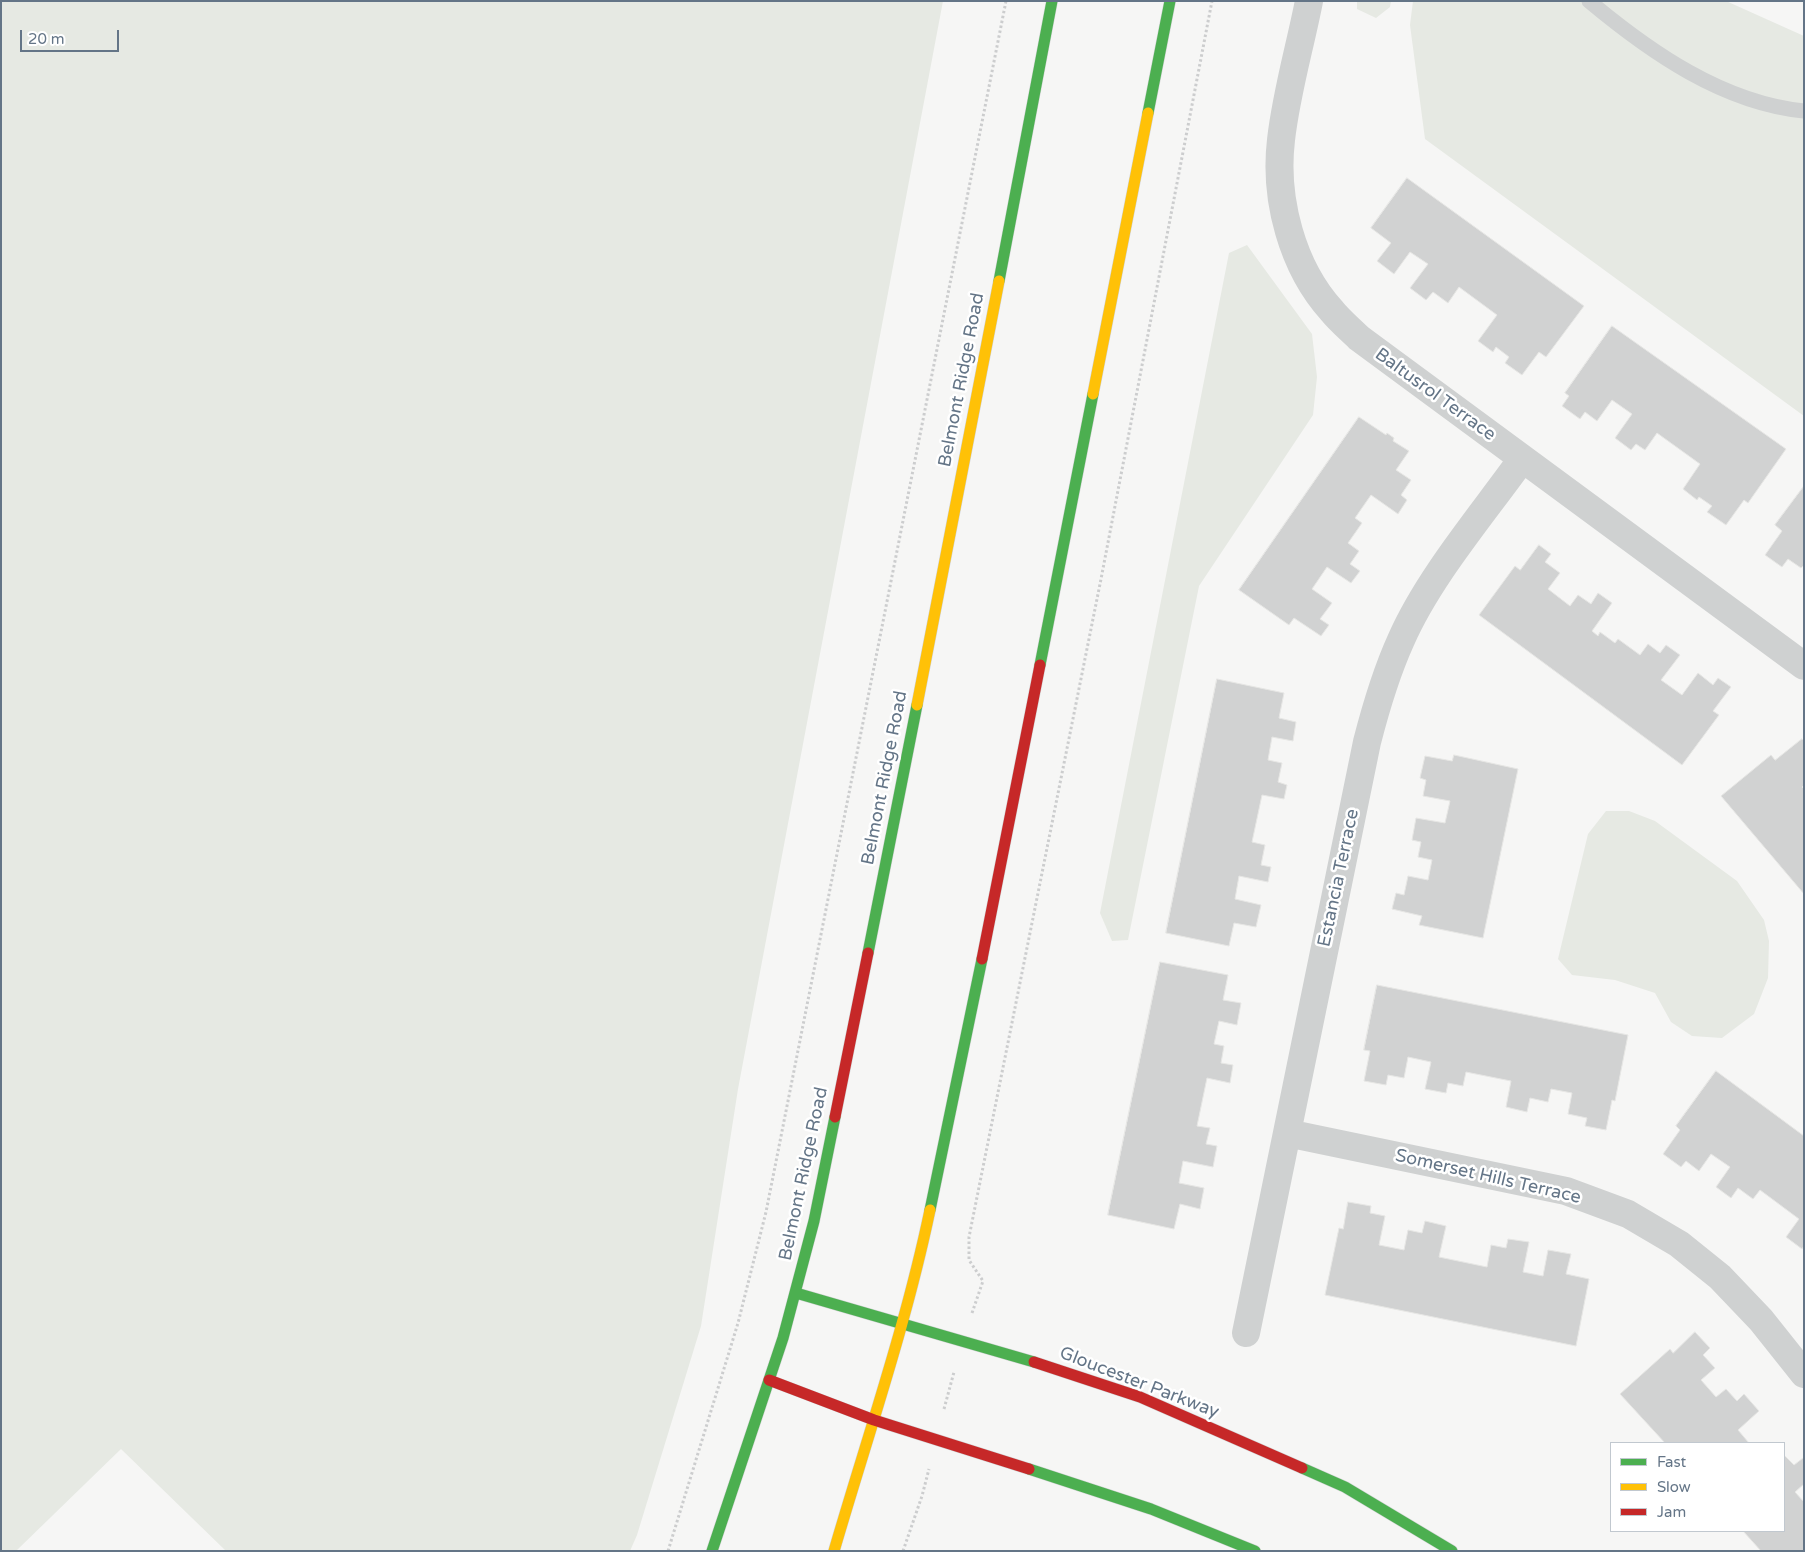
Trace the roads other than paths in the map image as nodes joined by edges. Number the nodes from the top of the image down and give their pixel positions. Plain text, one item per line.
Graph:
1 (1052, 1) edge
2 (1170, 1) edge
3 (1309, 1) edge
4 (1589, 1) edge
5 (1804, 111) edge
6 (1522, 459) junction
7 (1804, 666) edge
8 (1287, 1133) junction
9 (796, 1293) junction
10 (901, 1325) junction
11 (1246, 1333) dead end
12 (1804, 1374) edge
13 (769, 1380) junction
14 (874, 1420) junction
15 (712, 1551) edge
16 (834, 1551) edge
17 (1255, 1551) edge
18 (1452, 1551) edge

1 - 9 main road, Belmont Ridge Road
2 - 10 main road
3 - 6 street, Baltusrol Terrace
4 - 5 lane
6 - 7 street, Baltusrol Terrace
6 - 8 street, Estancia Terrace
8 - 11 street, Estancia Terrace
8 - 12 street, Somerset Hills Terrace
9 - 10 main road, Gloucester Parkway
9 - 13 main road, Belmont Ridge Road
10 - 14 main road
10 - 18 main road, Gloucester Parkway
13 - 14 main road
13 - 15 main road, Belmont Ridge Road
14 - 16 main road
14 - 17 main road

